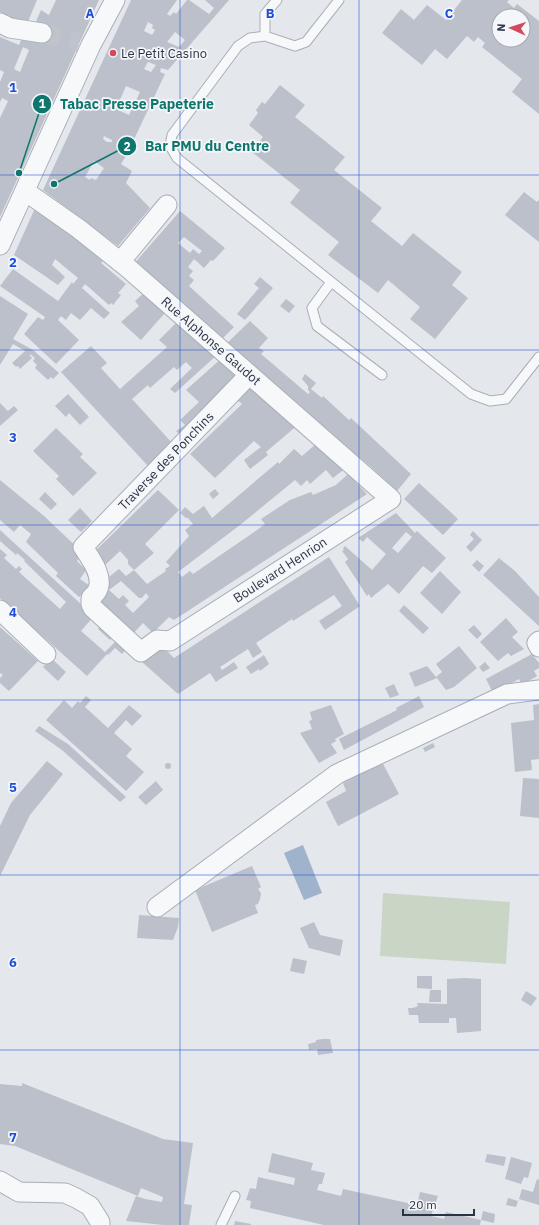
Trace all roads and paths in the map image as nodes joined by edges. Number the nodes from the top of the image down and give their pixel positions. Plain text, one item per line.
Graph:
1 (115, 0) edge
2 (277, 0) edge
3 (340, 0) edge
4 (0, 23) edge
5 (42, 34) tunnel mouth
6 (266, 36) junction
7 (25, 191) junction
8 (167, 205) dead end
9 (0, 245) edge
10 (120, 262) junction
11 (330, 282) junction
12 (539, 357) edge
13 (249, 375) junction
14 (382, 375) dead end
15 (391, 499) joint
16 (0, 610) edge
17 (170, 641) joint
18 (46, 654) dead end
19 (539, 690) edge
20 (156, 907) dead end
21 (0, 1182) edge
22 (235, 1196) dead end
23 (100, 1225) edge
24 (221, 1225) edge

1 - 7 street
2 - 6 lane
3 - 6 lane
4 - 5 street
6 - 11 lane
7 - 9 street
7 - 10 street, Rue Alphonse Gaudot
8 - 10 street
10 - 13 street, Rue Alphonse Gaudot
11 - 12 lane
11 - 14 lane
13 - 15 street, Rue Alphonse Gaudot
13 - 17 street, Traverse des Ponchins
15 - 17 street, Boulevard Henrion
16 - 18 street
19 - 20 street
21 - 23 street
22 - 24 lane

